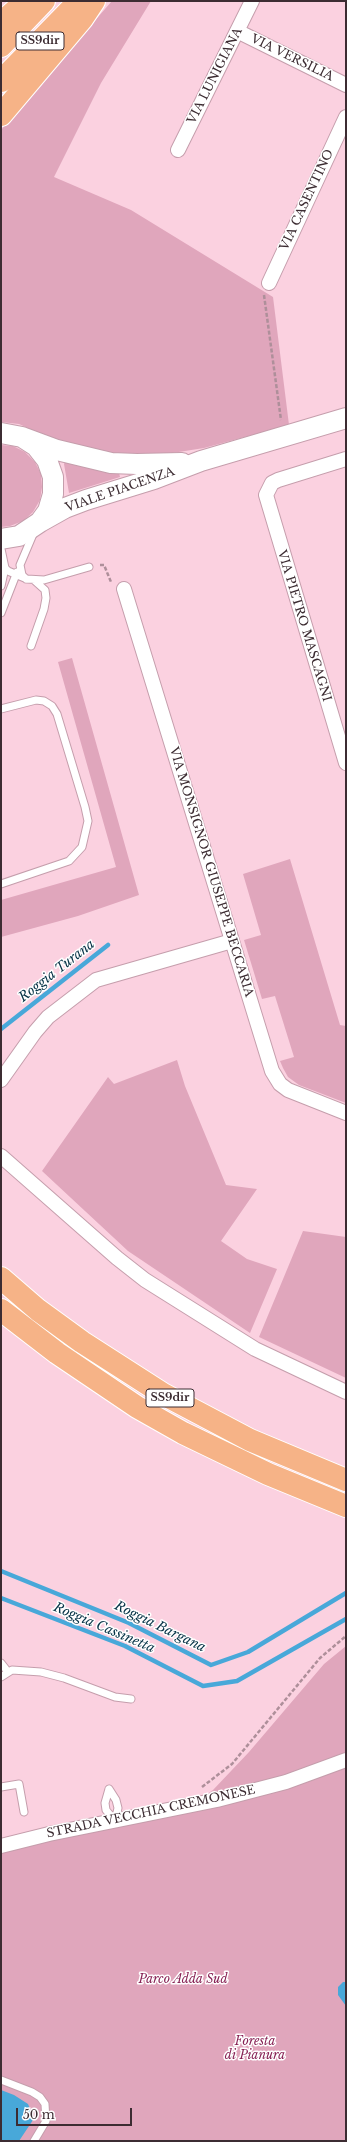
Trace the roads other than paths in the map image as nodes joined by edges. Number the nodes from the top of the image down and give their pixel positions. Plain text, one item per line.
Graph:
1 (26, 1) edge
2 (44, 1) edge
3 (79, 1) edge
4 (94, 1) edge
5 (252, 1) edge
6 (1, 23) edge
7 (237, 31) junction
8 (1, 46) edge
9 (1, 80) edge
10 (346, 85) edge
11 (1, 115) edge
12 (346, 117) edge
13 (178, 150) dead end
14 (269, 283) road end
15 (346, 418) edge
16 (1, 434) edge
17 (22, 437) junction
18 (346, 459) edge
19 (201, 461) junction
20 (40, 522) junction
21 (1, 539) edge
22 (1, 550) edge
23 (20, 565) junction
24 (89, 567) road end
25 (5, 568) junction
26 (16, 575) junction
27 (27, 579) junction
28 (35, 581) junction
29 (1, 586) edge
30 (124, 589) road end
31 (1, 613) edge
32 (31, 646) dead end
33 (1, 709) edge
34 (346, 763) edge
35 (1, 884) edge
36 (232, 941) junction
37 (1, 1080) edge
38 (346, 1113) edge
39 (1, 1156) edge
40 (1, 1278) edge
41 (1, 1310) edge
42 (346, 1392) edge
43 (346, 1480) edge
44 (346, 1506) edge
45 (1, 1663) edge
46 (8, 1672) junction
47 (1, 1677) edge
48 (131, 1699) dead end
49 (346, 1760) edge
50 (1, 1787) edge
51 (24, 1812) dead end
52 (1, 1846) edge
53 (1, 2080) edge
54 (34, 2141) edge

1 - 6 highway
2 - 8 highway, SS9dir
3 - 9 highway, SS9dir
4 - 11 highway
5 - 7 street, VIA LUNIGIANA
7 - 10 street, VIA VERSILIA
7 - 13 street, VIA LUNIGIANA
12 - 14 street, VIA CASENTINO
15 - 19 street, VIALE PIACENZA
16 - 17 street, VIALE PIACENZA
17 - 19 street, VIALE PIACENZA
17 - 20 street
18 - 34 street, VIA PIETRO MASCAGNI
19 - 20 street, VIALE PIACENZA
20 - 21 street, VIALE PIACENZA
20 - 23 lane
22 - 25 lane
23 - 26 lane
23 - 27 lane
24 - 28 lane
25 - 26 lane
25 - 29 lane
26 - 27 lane
26 - 31 lane
27 - 28 lane
28 - 32 lane
30 - 36 street, VIA MONSIGNOR GIUSEPPE BECCARIA
33 - 35 lane
36 - 37 street
36 - 38 street, VIA MONSIGNOR GIUSEPPE BECCARIA
39 - 42 street
40 - 43 highway, SS9dir
41 - 44 highway, SS9dir
45 - 46 lane
46 - 47 lane
46 - 48 lane
49 - 52 street, STRADA VECCHIA CREMONESE
50 - 51 lane
53 - 54 lane

